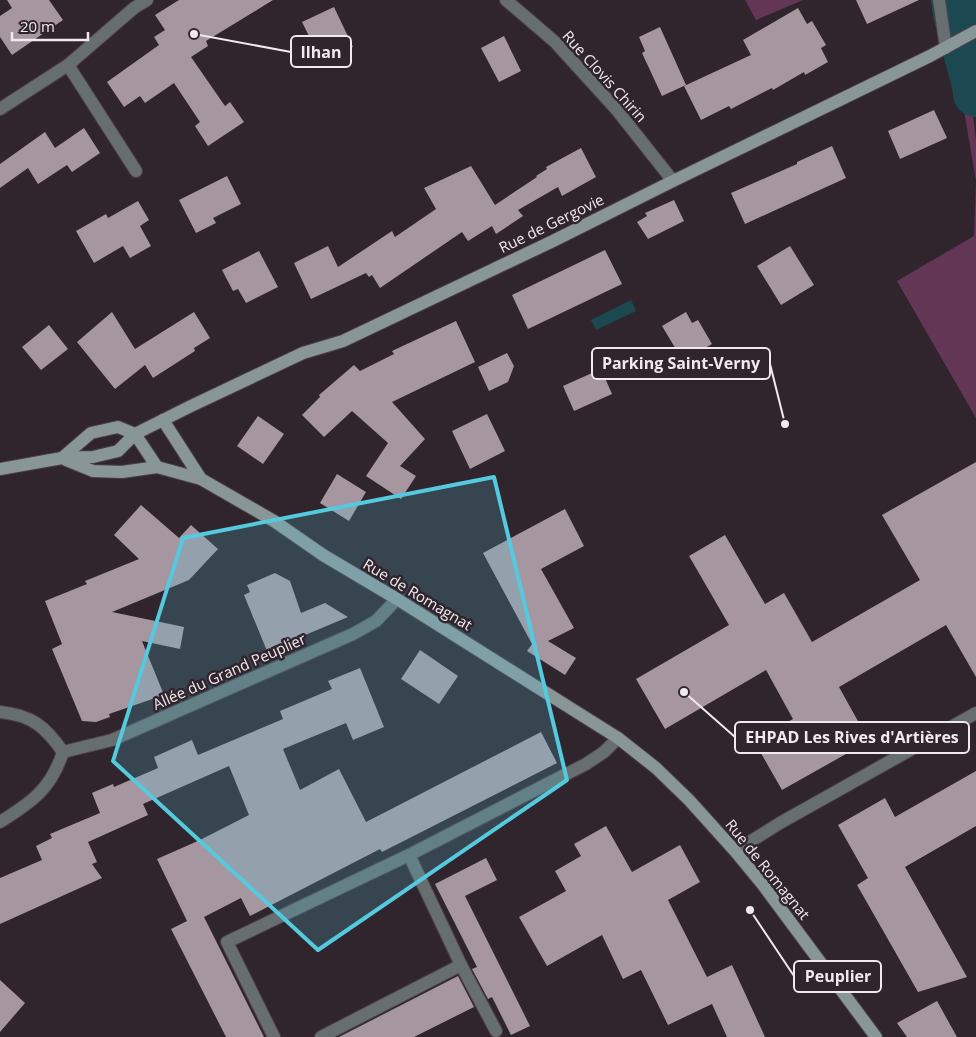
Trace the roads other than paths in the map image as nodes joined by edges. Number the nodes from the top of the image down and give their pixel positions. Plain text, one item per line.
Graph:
1 (147, 0) edge
2 (506, 0) edge
3 (939, 0) edge
4 (973, 33) edge
5 (946, 48) junction
6 (68, 65) junction
7 (0, 109) edge
8 (136, 171) dead end
9 (673, 181) junction
10 (163, 420) junction
11 (135, 434) junction
12 (62, 458) junction
13 (157, 467) junction
14 (0, 469) edge
15 (201, 479) junction
16 (397, 599) junction
17 (0, 712) edge
18 (976, 713) edge
19 (618, 738) junction
20 (63, 752) junction
21 (0, 822) edge
22 (735, 851) junction
23 (408, 855) junction
24 (461, 965) junction
25 (496, 1031) dead end
26 (274, 1037) edge
27 (320, 1037) edge
28 (876, 1037) edge

1 - 6 street
2 - 9 street, Rue Clovis Chirin
3 - 5 street
4 - 5 main road, Rue de Gergovie
5 - 9 main road, Rue de Gergovie
6 - 7 street
6 - 8 street
9 - 10 main road, Rue de Gergovie
10 - 11 main road, Rue de Gergovie
10 - 15 main road, Rue de Romagnat
11 - 12 main road, Rue de Gergovie
11 - 12 main road
11 - 13 main road
12 - 13 main road, Rue de Romagnat
12 - 14 main road, Rue de Gergovie
13 - 15 main road, Rue de Romagnat
15 - 16 main road, Rue de Romagnat
16 - 19 main road, Rue de Romagnat
16 - 20 street, Allée du Grand Peuplier
17 - 20 street
18 - 22 street
19 - 22 main road, Rue de Romagnat
19 - 23 street
20 - 21 street
22 - 28 main road, Rue de Romagnat
23 - 24 street
23 - 26 street
24 - 25 street
24 - 27 street

